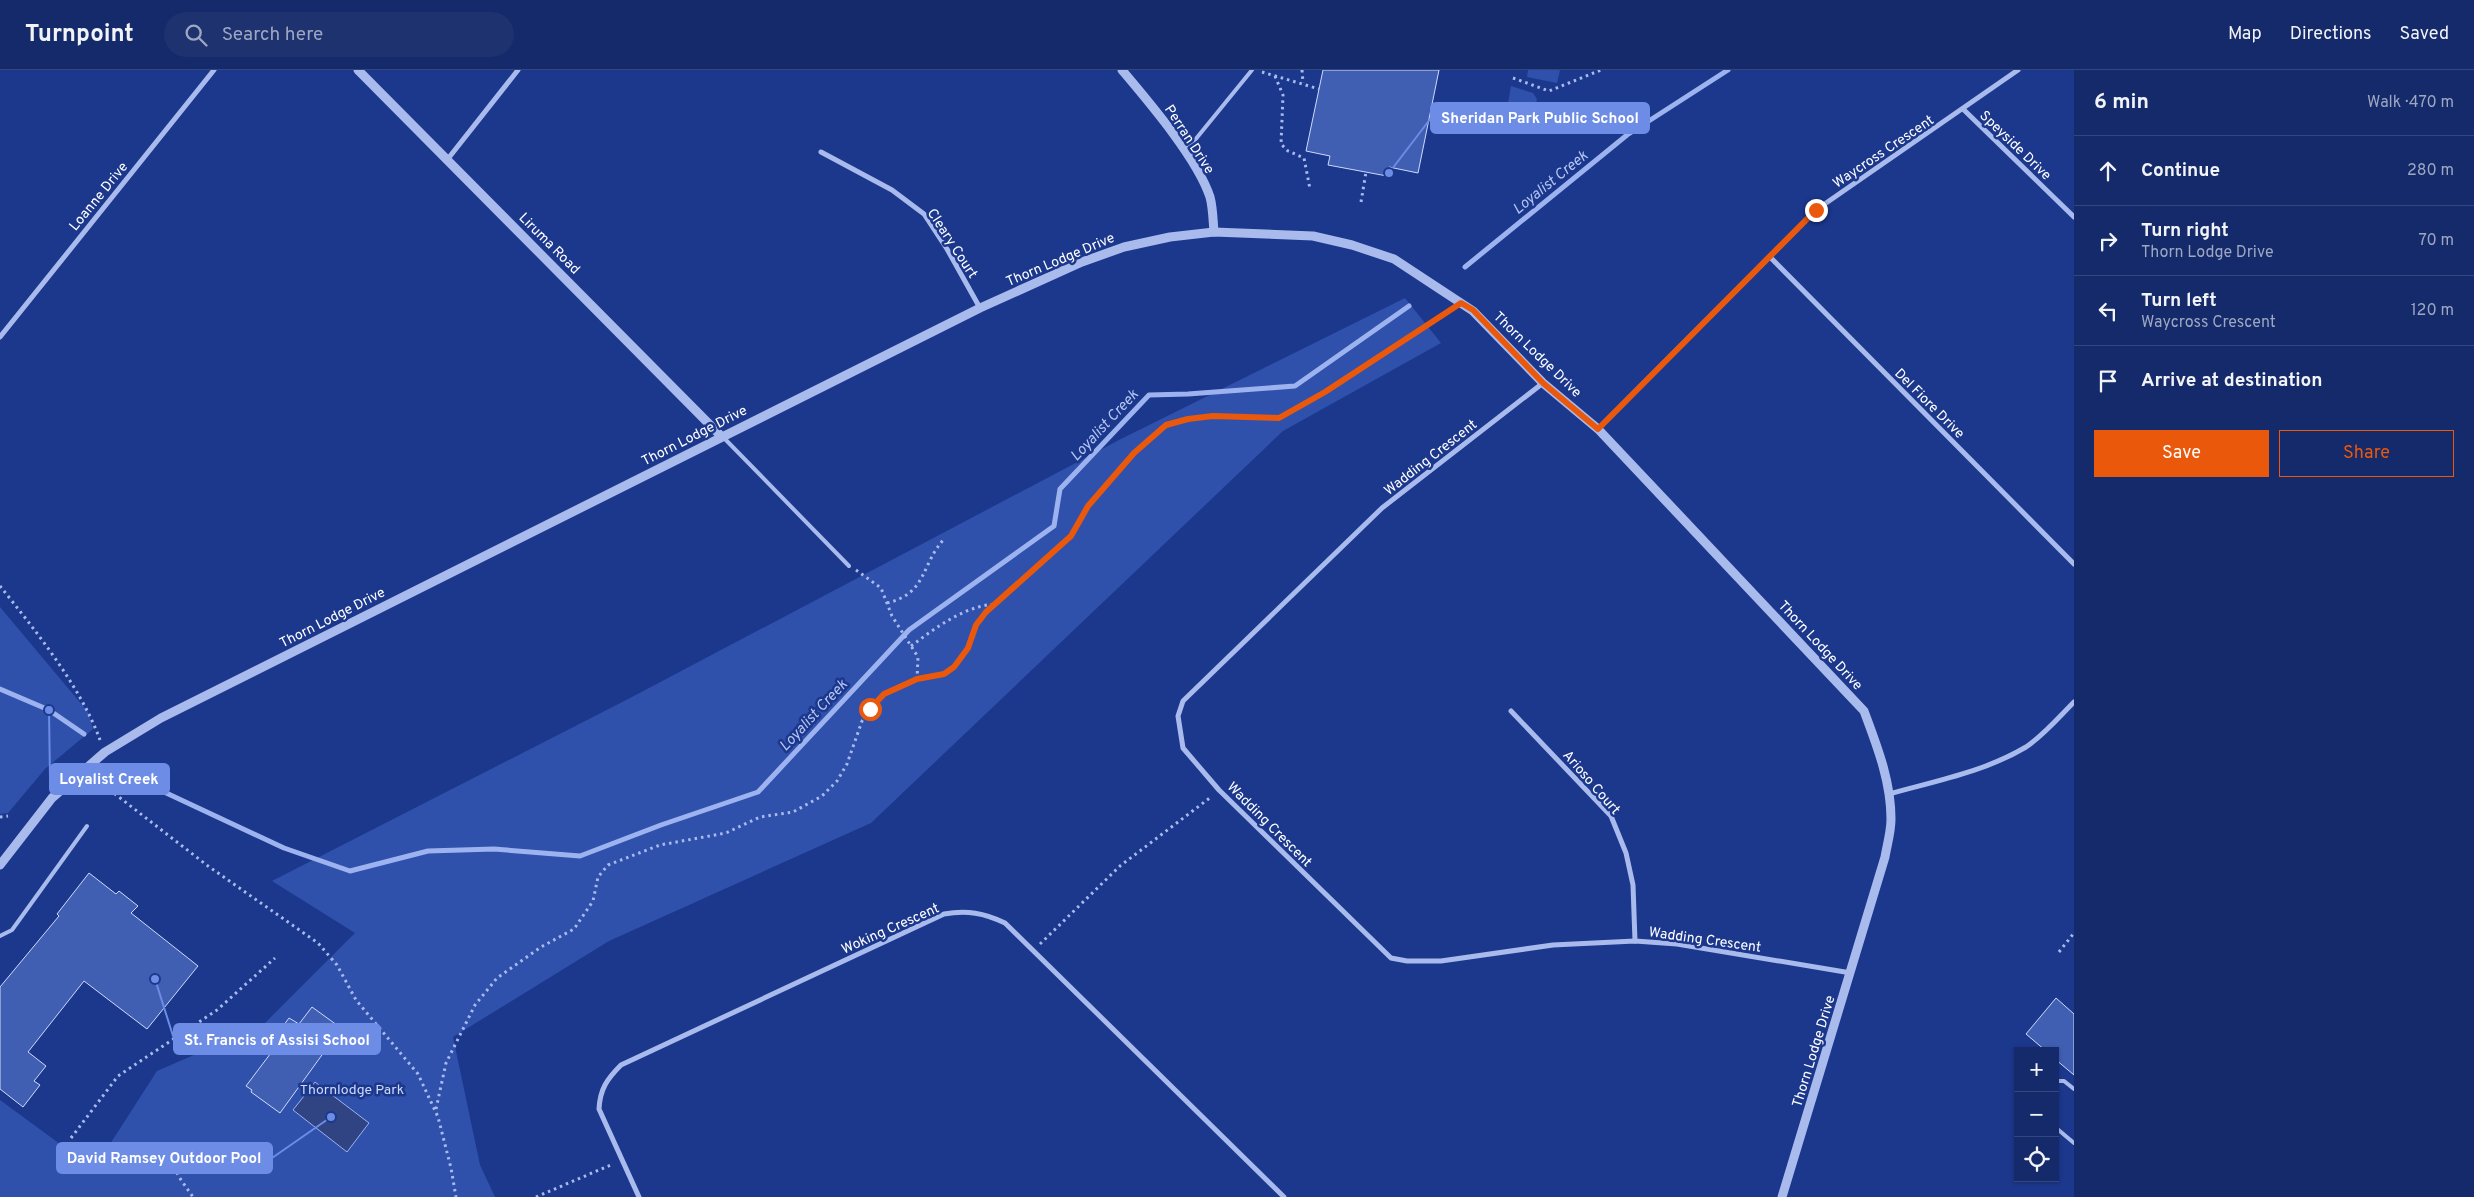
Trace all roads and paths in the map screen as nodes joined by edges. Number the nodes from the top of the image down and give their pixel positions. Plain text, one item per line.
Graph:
1 (214, 70) edge
2 (358, 70) edge
3 (518, 70) edge
4 (1122, 70) edge
5 (1253, 70) edge
6 (1302, 70) edge
7 (1601, 70) edge
8 (2018, 70) edge
9 (1275, 76) junction
10 (1513, 78) dead end
11 (1303, 83) junction
12 (1319, 89) dead end
13 (1963, 109) junction
14 (821, 152) dead end
15 (1184, 152) junction
16 (447, 160) junction
17 (1366, 172) dead end
18 (1310, 189) dead end
19 (1361, 202) dead end
20 (2074, 217) edge
21 (1214, 232) junction
22 (1770, 257) junction
23 (1461, 303) junction
24 (980, 308) junction
25 (0, 336) edge
26 (1543, 383) junction
27 (1598, 429) junction
28 (721, 436) junction
29 (945, 538) dead end
30 (2074, 564) edge
31 (849, 566) joint
32 (0, 586) edge
33 (887, 604) junction
34 (996, 604) junction
35 (912, 646) junction
36 (917, 679) junction
37 (2074, 702) edge
38 (1512, 711) dead end
39 (105, 752) junction
40 (87, 768) junction
41 (1219, 790) junction
42 (1889, 794) junction
43 (8, 816) dead end
44 (0, 817) edge
45 (87, 826) dead end
46 (0, 865) edge
47 (2074, 933) edge
48 (0, 936) edge
49 (1635, 940) junction
50 (1034, 950) junction
51 (2059, 952) dead end
52 (275, 958) dead end
53 (1852, 973) junction
54 (2059, 1081) edge
55 (2074, 1090) edge
56 (436, 1109) junction
57 (2059, 1130) edge
58 (71, 1138) dead end
59 (163, 1143) dead end
60 (2074, 1143) edge
61 (622, 1160) junction
62 (193, 1197) edge
63 (456, 1197) edge
64 (536, 1197) edge
65 (639, 1197) edge
66 (1284, 1197) edge
67 (1782, 1197) edge

1 - 25 street, Loanne Drive
2 - 16 street, Liruma Road
3 - 16 street
4 - 15 street, Perran Drive
5 - 9 path
5 - 15 lane
6 - 11 path
7 - 10 path
8 - 13 street, Waycross Crescent
9 - 11 path
9 - 18 path
11 - 12 path
13 - 20 street, Speyside Drive
13 - 22 street, Waycross Crescent
14 - 24 street, Cleary Court
15 - 21 street, Perran Drive
16 - 28 street, Liruma Road
17 - 19 path
21 - 23 street, Thorn Lodge Drive
21 - 24 street, Thorn Lodge Drive
22 - 27 street, Waycross Crescent
22 - 30 street, Del Fiore Drive
23 - 26 street, Thorn Lodge Drive
23 - 34 path
24 - 28 street, Thorn Lodge Drive
26 - 27 street, Thorn Lodge Drive
26 - 41 street, Wadding Crescent
27 - 42 street, Thorn Lodge Drive
28 - 31 lane
28 - 39 street, Thorn Lodge Drive
29 - 33 path
31 - 33 path
32 - 39 path
33 - 35 path
34 - 35 path
34 - 36 path
35 - 36 path
36 - 56 path
37 - 42 street
38 - 49 street, Arioso Court
39 - 40 street, Thorn Lodge Drive
40 - 46 street, Thorn Lodge Drive
40 - 56 path
41 - 49 street, Wadding Crescent
41 - 50 path
42 - 53 street, Thorn Lodge Drive
43 - 44 path
45 - 48 lane
47 - 51 path
49 - 53 street, Wadding Crescent
50 - 61 street, Woking Crescent
50 - 66 street, Woking Crescent
52 - 58 path
53 - 67 street, Thorn Lodge Drive
54 - 55 lane
56 - 63 path
57 - 60 lane
59 - 62 path
61 - 64 path
61 - 65 street, Woking Crescent

